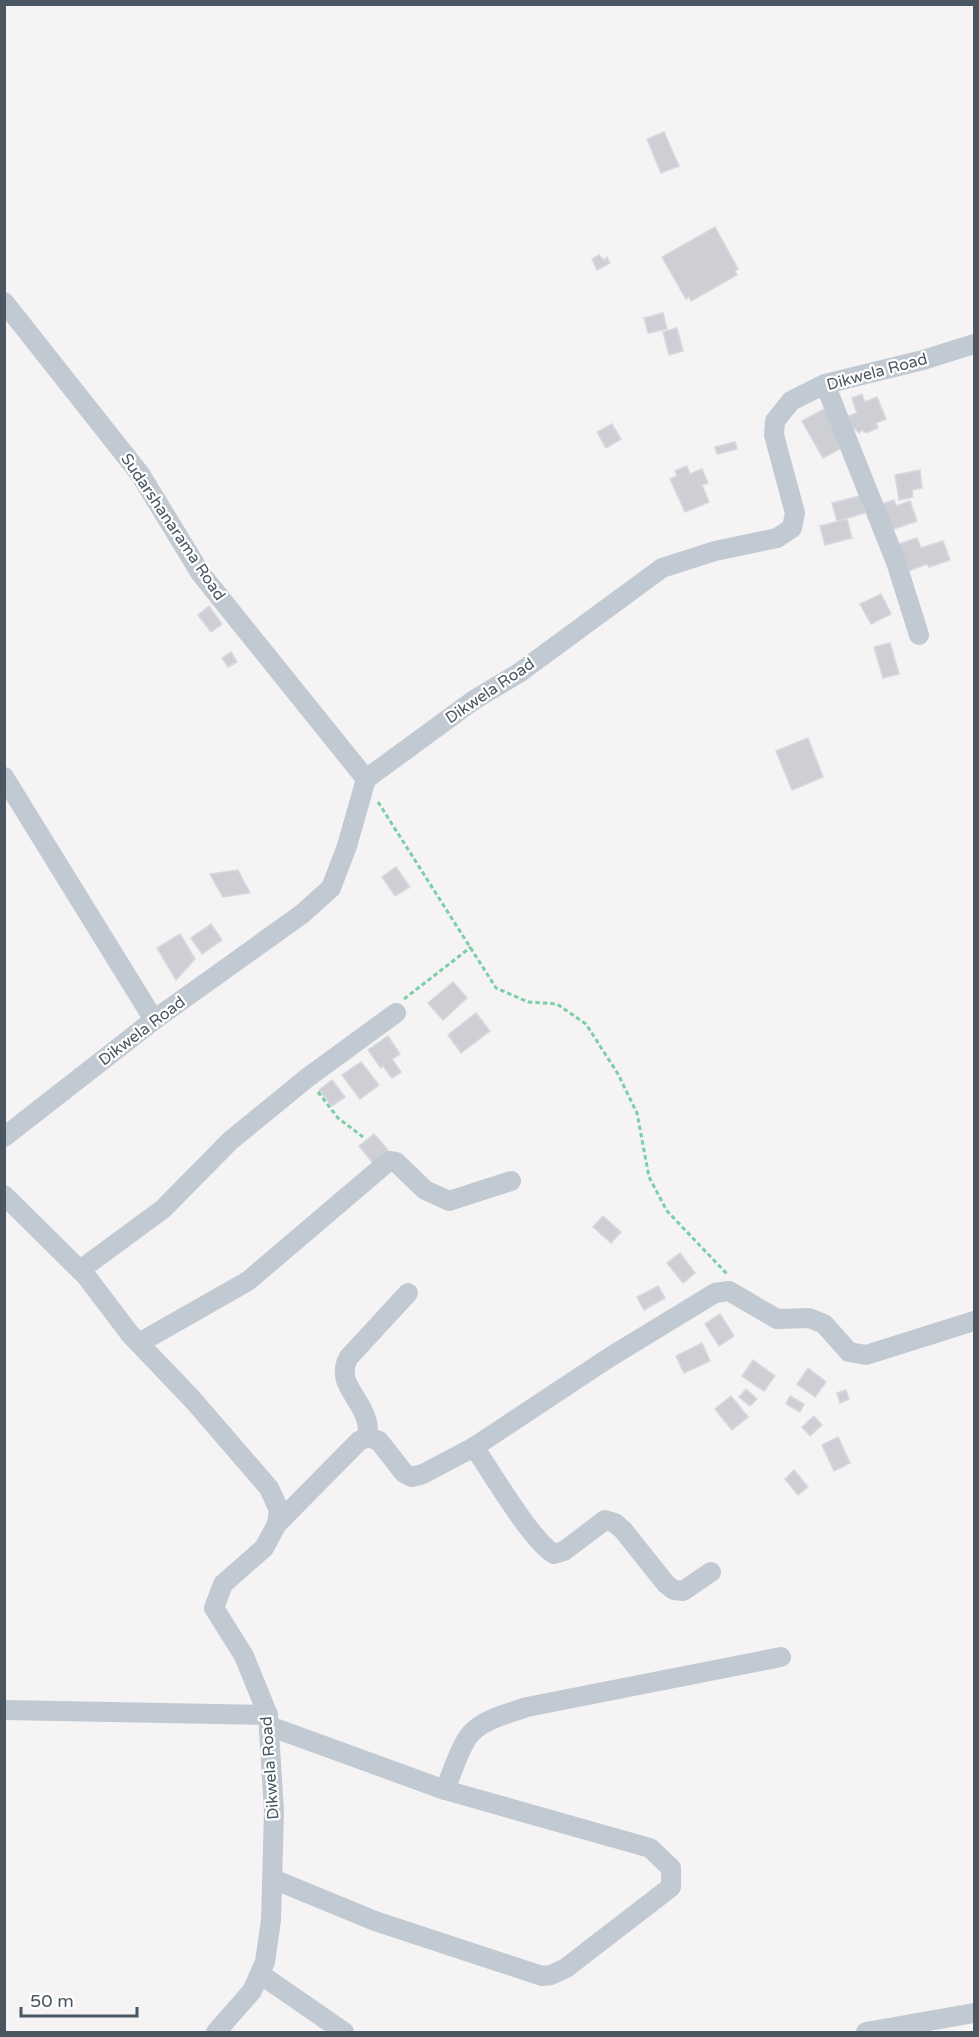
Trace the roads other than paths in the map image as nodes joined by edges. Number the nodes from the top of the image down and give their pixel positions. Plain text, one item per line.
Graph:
1 (4, 302) edge
2 (975, 344) edge
3 (825, 384) junction
4 (918, 635) dead end
5 (4, 777) edge
6 (366, 779) junction
7 (396, 1013) road end
8 (154, 1020) junction
9 (4, 1137) edge
10 (511, 1181) dead end
11 (4, 1195) edge
12 (80, 1270) junction
13 (408, 1293) dead end
14 (975, 1321) edge
15 (139, 1343) junction
16 (368, 1437) junction
17 (474, 1447) junction
18 (277, 1524) junction
19 (711, 1572) dead end
20 (781, 1657) dead end
21 (4, 1710) edge
22 (268, 1721) junction
23 (445, 1790) junction
24 (273, 1880) junction
25 (260, 1974) junction
26 (975, 2013) edge
27 (216, 2032) edge
28 (344, 2032) edge
29 (866, 2032) edge

1 - 6 street, Sudarshanarama Road
2 - 3 street, Dikwela Road
3 - 4 street
3 - 6 street, Dikwela Road
5 - 8 street
6 - 8 street, Dikwela Road
7 - 12 street
8 - 9 street, Dikwela Road
10 - 15 street
11 - 12 street
12 - 15 street
13 - 16 street
14 - 17 street
15 - 18 street
16 - 17 street
16 - 18 street
17 - 19 street
18 - 22 street, Dikwela Road
20 - 23 street
21 - 22 street
22 - 23 street
22 - 24 street, Dikwela Road
23 - 24 street
24 - 25 street, Dikwela Road
25 - 27 street, Dikwela Road
25 - 28 street
26 - 29 street

